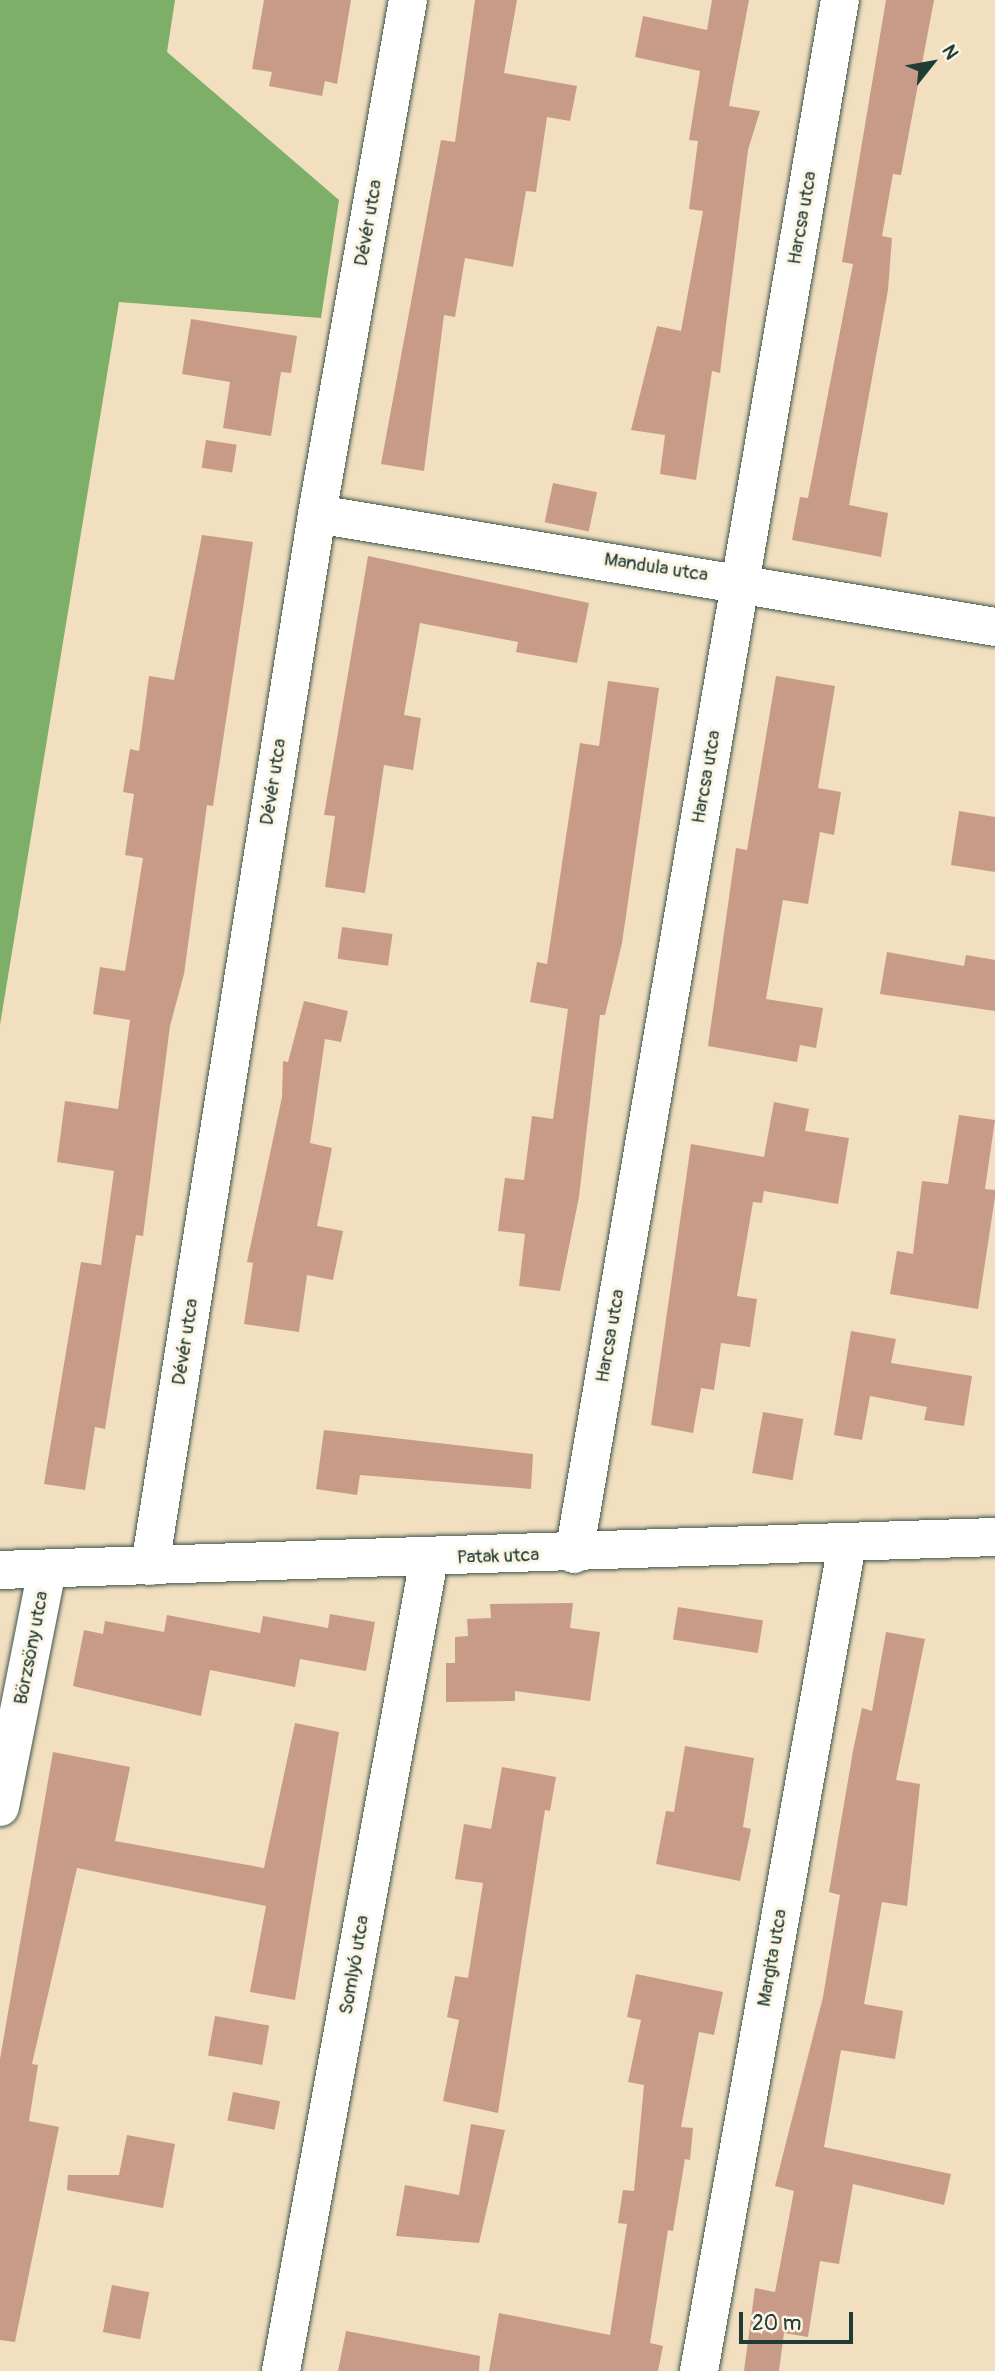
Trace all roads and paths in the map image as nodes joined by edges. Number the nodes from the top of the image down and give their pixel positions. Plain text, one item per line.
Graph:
1 (408, 0) edge
2 (840, 0) edge
3 (317, 514) junction
4 (741, 581) junction
5 (995, 626) edge
6 (995, 1537) edge
7 (847, 1544) junction
8 (574, 1554) junction
9 (429, 1559) junction
10 (150, 1566) junction
11 (0, 1570) edge
12 (47, 1570) junction
13 (0, 1807) edge
14 (281, 2371) edge
15 (699, 2371) edge

1 - 3 street, Dévér utca
2 - 4 street, Harcsa utca
3 - 4 street, Mandula utca
3 - 10 street, Dévér utca
4 - 5 street, Mandula utca
4 - 8 street, Harcsa utca
6 - 7 street, Patak utca
7 - 8 street, Patak utca
7 - 15 street, Margita utca
8 - 9 street, Patak utca
9 - 10 street, Patak utca
9 - 14 street, Somlyó utca
10 - 12 street, Patak utca
11 - 12 street, Patak utca
12 - 13 street, Börzsöny utca

